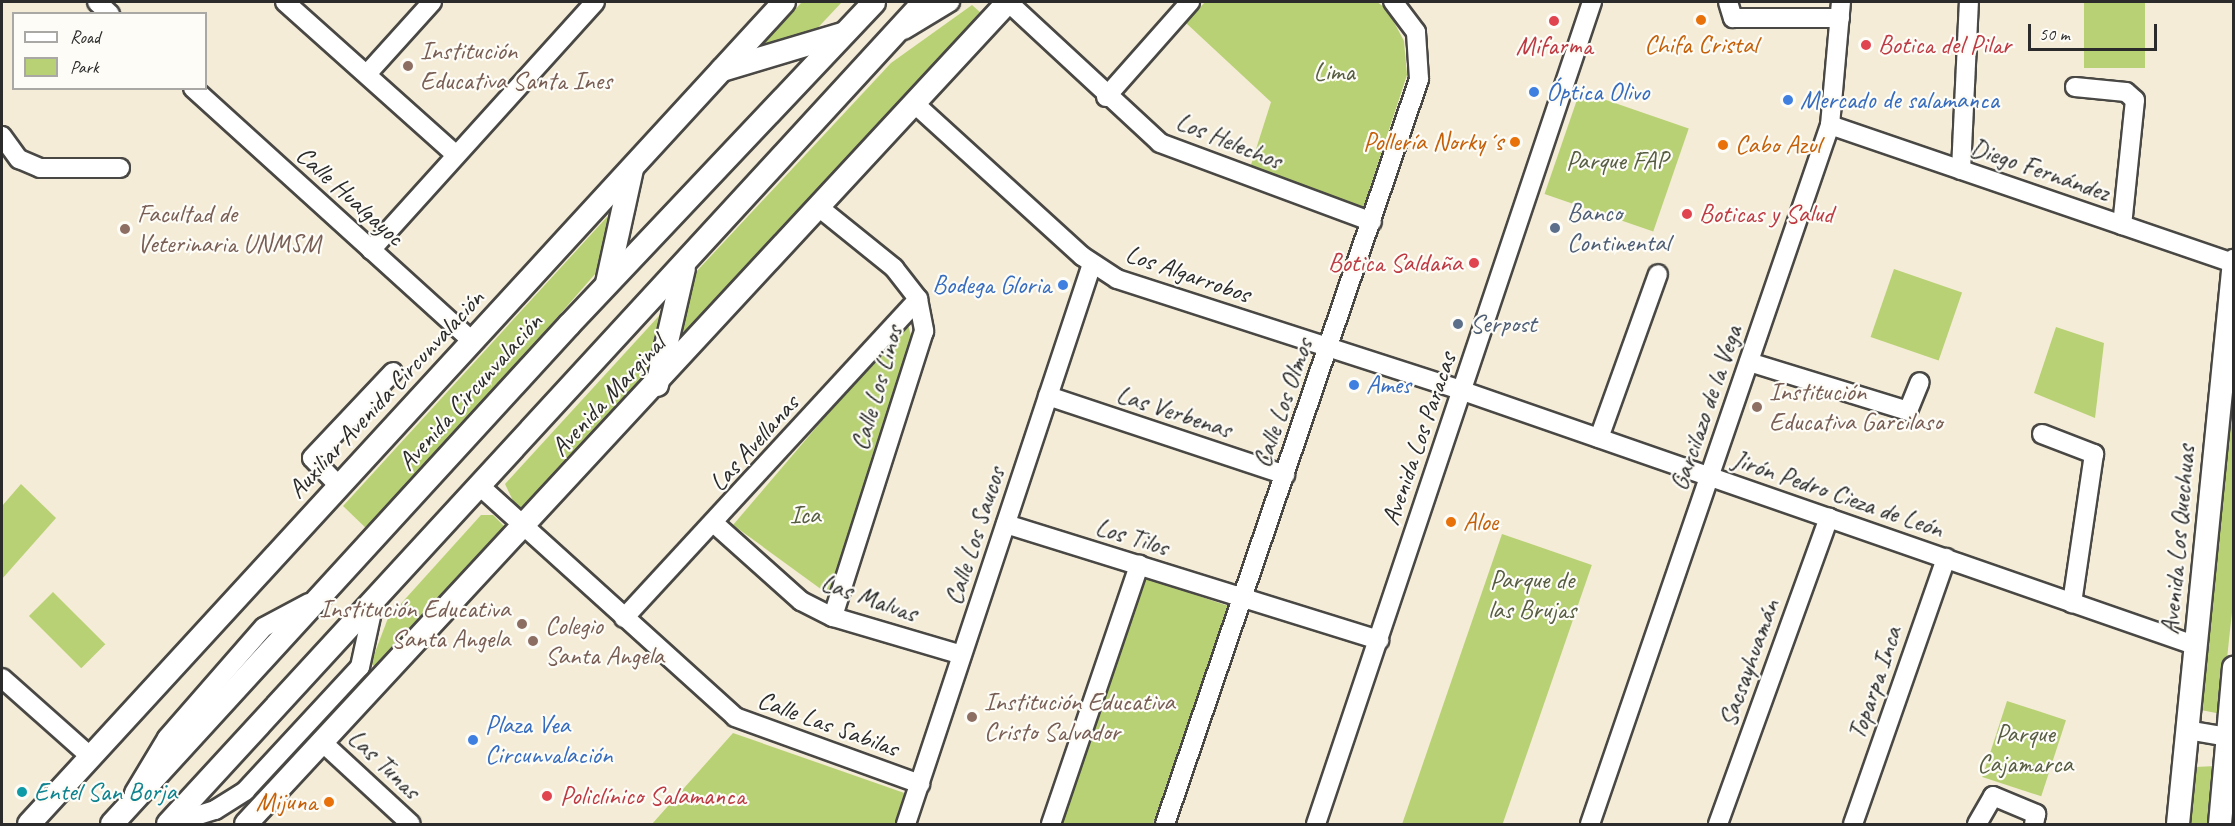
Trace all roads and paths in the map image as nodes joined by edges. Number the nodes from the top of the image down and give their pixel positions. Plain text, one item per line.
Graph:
1 (285, 2) edge
2 (432, 2) edge
3 (595, 2) edge
4 (784, 2) edge
5 (874, 2) edge
6 (924, 2) edge
7 (950, 2) edge
8 (1008, 2) edge
9 (1190, 2) edge
10 (1393, 2) edge
11 (1968, 2) edge
12 (1589, 3) edge
13 (1729, 9) edge
14 (1840, 10) edge
15 (844, 34) junction
16 (895, 35) junction
17 (721, 70) junction
18 (367, 74) junction
19 (2075, 87) dead end
20 (195, 90) edge
21 (1106, 97) junction
22 (915, 104) junction
23 (1830, 125) junction
24 (2, 136) edge
25 (455, 154) junction
26 (632, 167) junction
27 (120, 168) dead end
28 (1961, 170) junction
29 (821, 209) junction
30 (1372, 222) junction
31 (2122, 225) junction
32 (371, 250) junction
33 (2233, 262) edge
34 (1092, 264) junction
35 (685, 265) junction
36 (1658, 274) dead end
37 (607, 285) junction
38 (918, 298) junction
39 (473, 342) junction
40 (1329, 348) junction
41 (1749, 362) junction
42 (393, 372) dead end
43 (1920, 382) dead end
44 (657, 386) junction
45 (1463, 391) junction
46 (1048, 396) junction
47 (2042, 434) dead end
48 (1599, 438) junction
49 (1285, 476) junction
50 (1709, 477) junction
51 (340, 487) junction
52 (482, 488) junction
53 (1829, 518) junction
54 (1006, 524) junction
55 (716, 525) junction
56 (525, 526) junction
57 (1946, 558) junction
58 (1139, 565) junction
59 (376, 596) junction
60 (1243, 598) junction
61 (2072, 603) junction
62 (833, 617) junction
63 (624, 618) junction
64 (1379, 640) junction
65 (2197, 646) junction
66 (962, 655) junction
67 (2234, 668) edge
68 (2, 678) edge
69 (2187, 730) junction
70 (2230, 737) edge
71 (321, 741) junction
72 (91, 757) junction
73 (920, 784) junction
74 (118, 817) edge
75 (29, 825) edge
76 (169, 825) edge
77 (246, 825) edge
78 (411, 825) edge
79 (906, 825) edge
80 (1051, 825) edge
81 (1165, 825) edge
82 (1316, 825) edge
83 (1590, 825) edge
84 (1718, 825) edge
85 (1852, 825) edge
86 (1977, 825) edge
87 (2034, 825) edge
88 (2178, 825) edge
89 (2220, 825) edge

1 - 18 street
2 - 18 street
3 - 25 street
4 - 17 main road, Auxiliar Avenida Circunvalación
5 - 15 main road, Avenida Circunvalación
6 - 16 main road
7 - 16 street
8 - 21 street, Los Helechos
8 - 22 main road, Avenida Marginal
9 - 21 street
10 - 30 street, Calle Los Olmos
11 - 28 street
12 - 45 street, Avenida Los Paracas
13 - 14 street
14 - 23 street, Garcilazo de la Vega
15 - 17 main road
15 - 37 main road, Avenida Circunvalación
16 - 35 main road
17 - 26 main road, Auxiliar Avenida Circunvalación
18 - 25 street
19 - 31 street
20 - 32 street, Calle Hualgayoc
21 - 30 street, Los Helechos
22 - 29 main road, Avenida Marginal
22 - 34 street, Los Algarrobos
23 - 28 street, Diego Fernández
23 - 41 street, Garcilazo de la Vega
24 - 27 street
25 - 32 street
26 - 37 main road
26 - 39 main road, Auxiliar Avenida Circunvalación
28 - 31 street, Diego Fernández
29 - 38 street, Calle Los Linos
29 - 44 main road, Avenida Marginal
30 - 40 street, Calle Los Olmos
31 - 33 street, Diego Fernández
32 - 39 street, Calle Hualgayoc
33 - 65 main road, Avenida Los Quechuas
34 - 40 street, Los Algarrobos
34 - 46 street, Calle Los Saucos
35 - 44 main road
35 - 52 main road
36 - 48 street
37 - 74 main road, Avenida Circunvalación
38 - 55 street, Las Avellanas
38 - 62 street, Calle Los Linos
39 - 51 main road, Auxiliar Avenida Circunvalación
40 - 45 street, Los Algarrobos
40 - 49 street, Calle Los Olmos
41 - 43 street
41 - 50 street, Garcilazo de la Vega
42 - 51 street
44 - 56 main road, Avenida Marginal
45 - 48 street, Jirón Pedro Cieza de León
45 - 64 street, Avenida Los Paracas
46 - 49 street, Las Verbenas
46 - 54 street, Calle Los Saucos
47 - 61 street
48 - 50 street, Jirón Pedro Cieza de León
49 - 60 street, Calle Los Olmos
50 - 53 street, Jirón Pedro Cieza de León
50 - 83 street, Garcilazo de la Vega
51 - 72 main road, Auxiliar Avenida Circunvalación
52 - 56 street, Calle Las Sabilas
52 - 59 main road
53 - 57 street, Jirón Pedro Cieza de León
53 - 84 street, Sacsayhuamán
54 - 58 street, Los Tilos
54 - 66 street, Calle Los Saucos
55 - 62 street, Las Malvas
55 - 63 street, Las Avellanas
56 - 63 street, Calle Las Sabilas
56 - 71 main road, Avenida Marginal
57 - 61 street, Jirón Pedro Cieza de León
57 - 85 street, Toparpa Inca
58 - 60 street, Los Tilos
58 - 80 street
59 - 76 main road
59 - 76 street
60 - 64 street, Los Tilos
60 - 81 street, Calle Los Olmos
61 - 65 street, Jirón Pedro Cieza de León
62 - 66 street, Las Malvas
63 - 73 street, Calle Las Sabilas
64 - 82 street, Avenida Los Paracas
65 - 69 main road, Avenida Los Quechuas
66 - 73 street, Calle Los Saucos
67 - 70 main road
68 - 72 street
69 - 70 street
69 - 88 main road, Avenida Los Quechuas
70 - 89 main road
71 - 77 main road, Avenida Marginal
71 - 78 street, Las Tunas
72 - 75 main road, Auxiliar Avenida Circunvalación
73 - 79 street, Calle Los Saucos
86 - 87 street

